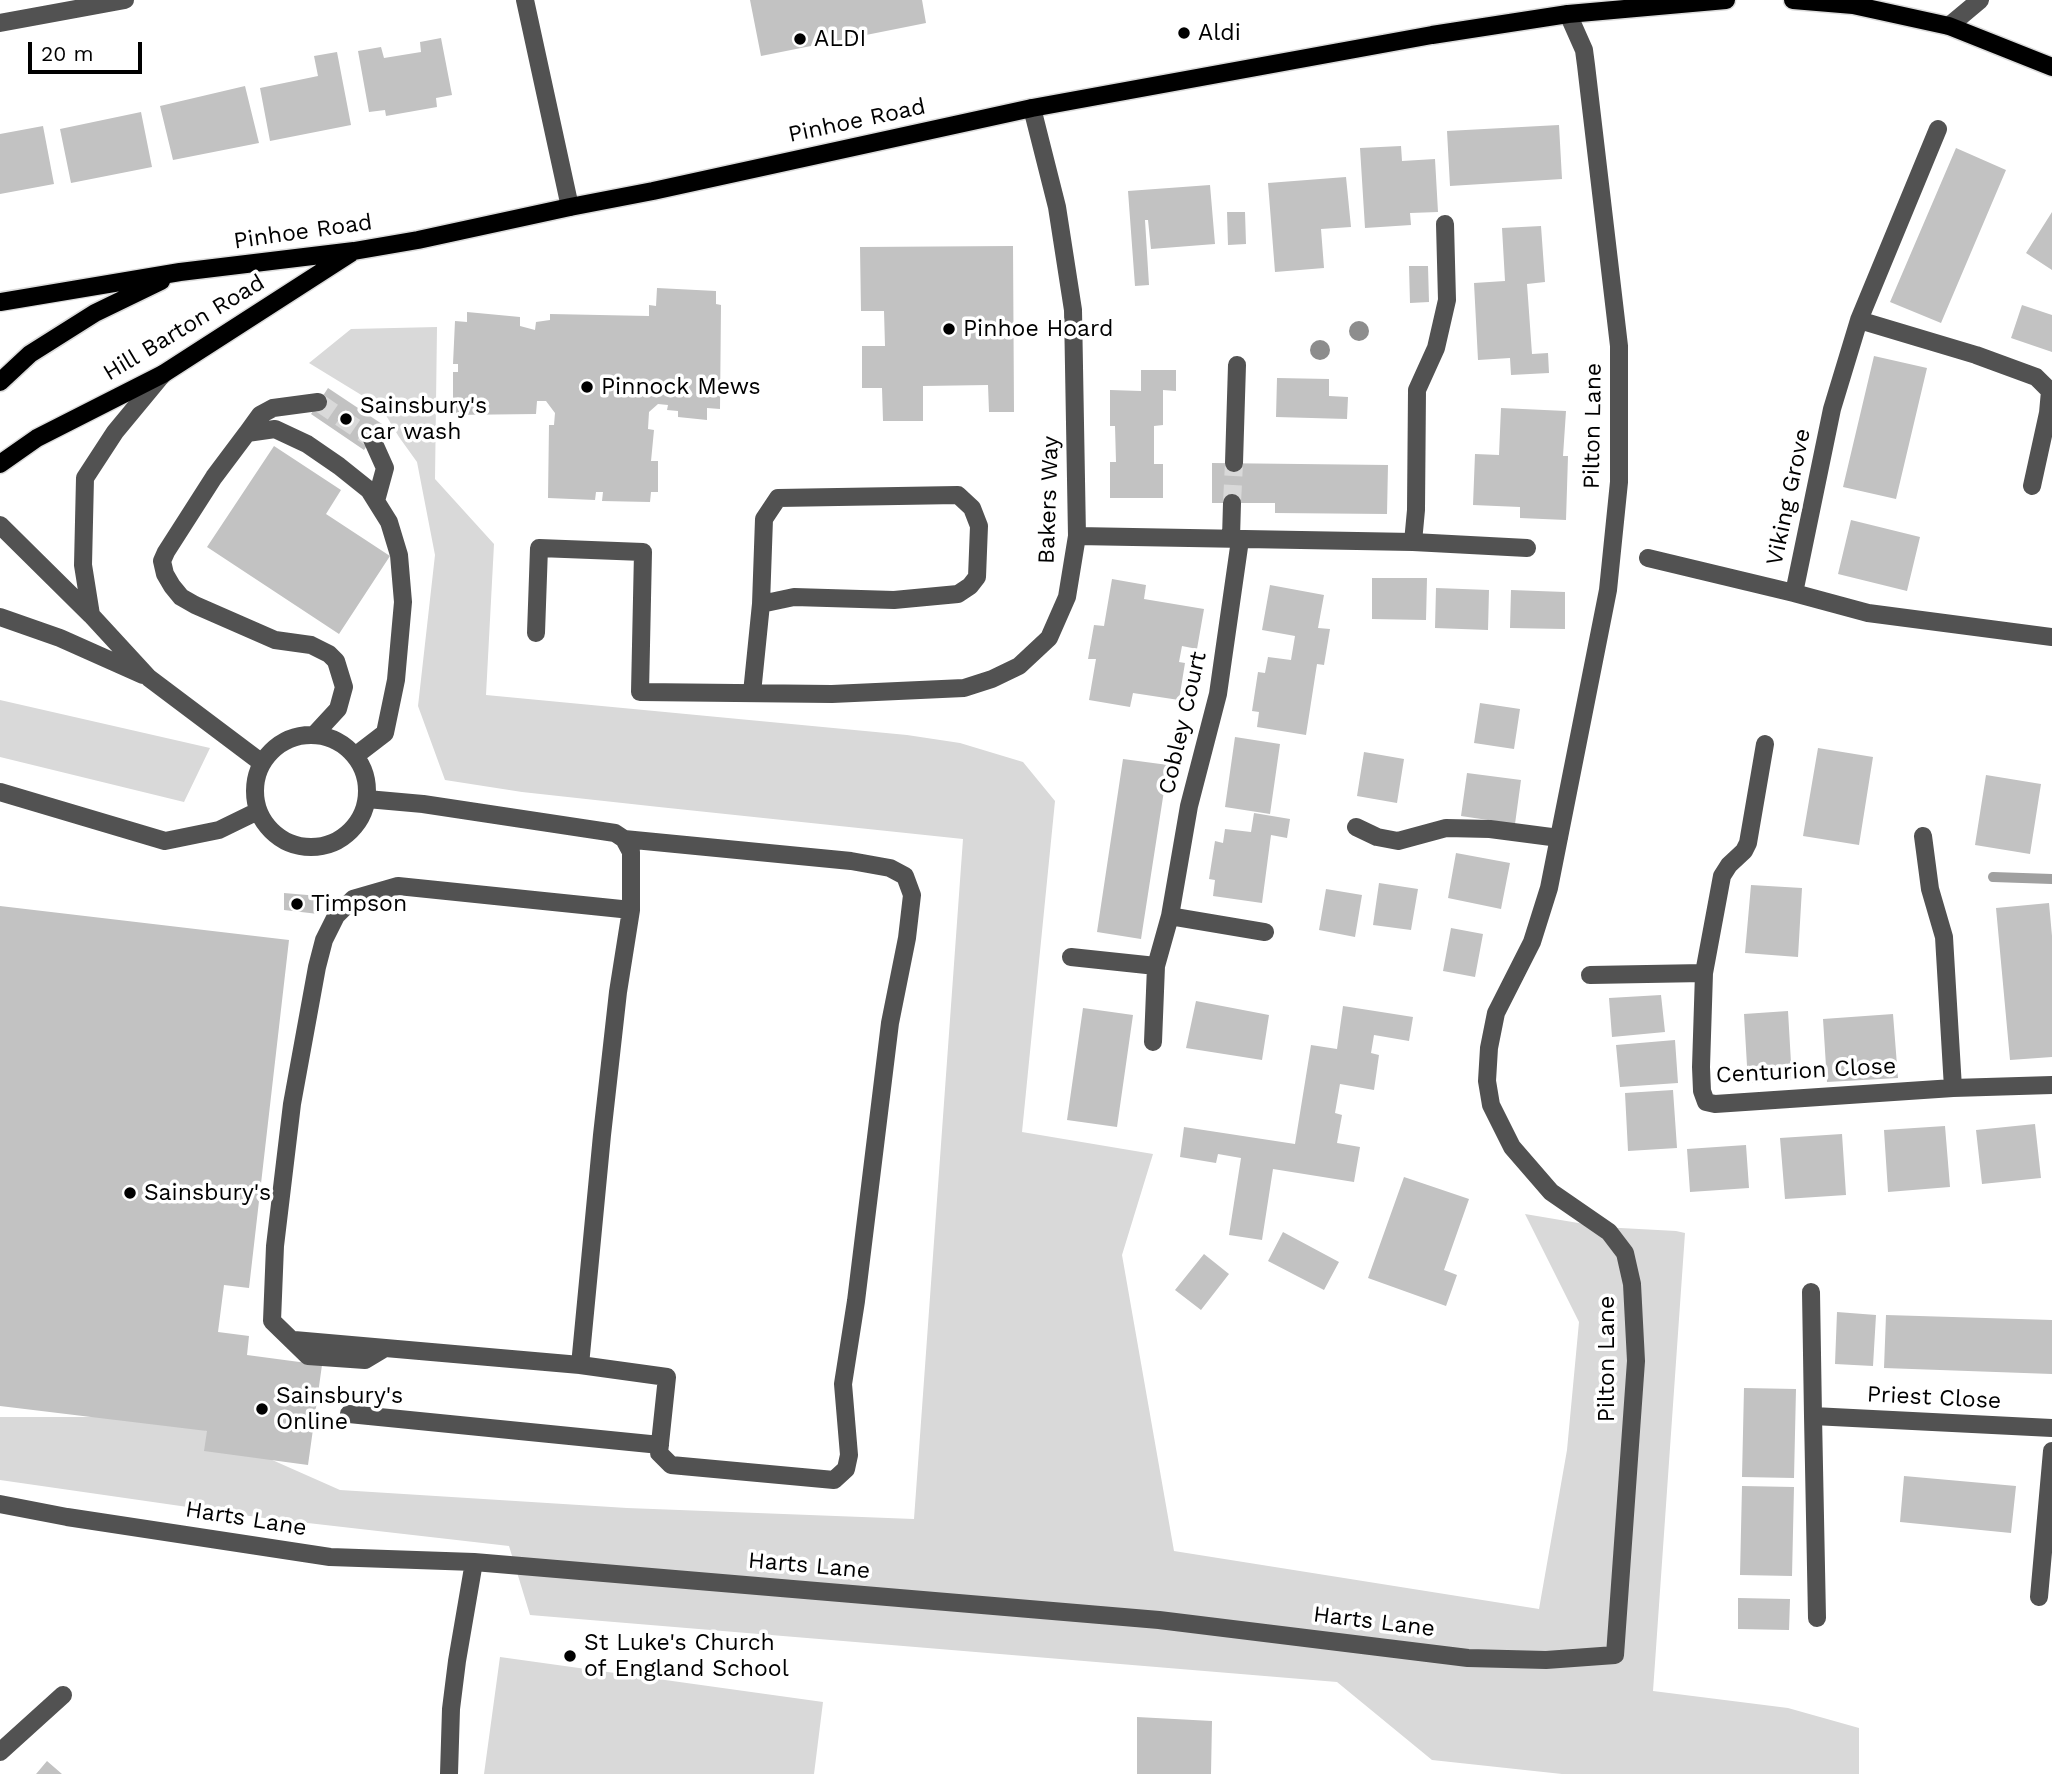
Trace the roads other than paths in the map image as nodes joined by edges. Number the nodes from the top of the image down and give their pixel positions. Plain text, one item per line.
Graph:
1 (125, 0) edge
2 (525, 0) edge
3 (1726, 0) edge
4 (1793, 0) edge
5 (1980, 0) edge
6 (1854, 3) edge
7 (1568, 14) junction
8 (0, 23) edge
9 (1949, 26) junction
10 (2052, 66) edge
11 (1032, 108) junction
12 (1938, 129) dead end
13 (570, 207) junction
14 (1445, 224) dead end
15 (354, 251) junction
16 (180, 272) junction
17 (0, 302) edge
18 (1859, 320) junction
19 (1237, 365) dead end
20 (163, 374) junction
21 (0, 382) edge
22 (318, 402) tunnel mouth
23 (247, 433) junction
24 (372, 439) tunnel mouth
25 (1234, 463) tunnel mouth
26 (0, 464) edge
27 (2032, 486) dead end
28 (376, 501) junction
29 (1232, 503) tunnel mouth
30 (0, 525) edge
31 (1077, 536) junction
32 (1236, 539) junction
33 (1413, 541) junction
34 (1528, 548) dead end
35 (1648, 558) dead end
36 (1794, 593) junction
37 (761, 604) junction
38 (91, 615) junction
39 (0, 617) edge
40 (536, 633) dead end
41 (2052, 637) edge
42 (149, 678) junction
43 (752, 694) junction
44 (313, 735) junction
45 (1765, 744) dead end
46 (355, 756) junction
47 (262, 763) junction
48 (0, 792) edge
49 (366, 799) junction
50 (258, 811) junction
51 (1356, 827) dead end
52 (1923, 836) dead end
53 (1559, 838) junction
54 (624, 839) junction
55 (631, 910) junction
56 (1170, 916) junction
57 (1265, 932) dead end
58 (1071, 957) dead end
59 (1156, 966) junction
60 (1704, 972) junction
61 (1590, 975) dead end
62 (1153, 1042) dead end
63 (2052, 1085) edge
64 (1953, 1088) junction
65 (1811, 1292) dead end
66 (580, 1365) junction
67 (349, 1414) dead end
68 (1813, 1416) junction
69 (2052, 1428) edge
70 (660, 1445) junction
71 (2052, 1451) edge
72 (0, 1504) edge
73 (474, 1562) junction
74 (2039, 1597) dead end
75 (1816, 1618) dead end
76 (1615, 1655) joint
77 (63, 1695) dead end
78 (0, 1752) edge
79 (449, 1774) edge

1 - 8 street
2 - 13 street
3 - 7 main road, Pinhoe Road
4 - 6 main road
5 - 9 street
6 - 9 main road
7 - 11 main road, Pinhoe Road
7 - 53 street, Pilton Lane
9 - 10 main road
11 - 13 main road, Pinhoe Road
11 - 31 street, Bakers Way
12 - 18 street, Viking Grove
13 - 15 main road, Pinhoe Road
14 - 33 street
15 - 16 main road, Pinhoe Road
15 - 20 main road, Hill Barton Road
16 - 17 main road, Pinhoe Road
16 - 21 main road
18 - 27 street
18 - 36 street, Viking Grove
19 - 25 street
20 - 26 main road, Hill Barton Road
20 - 38 street
22 - 23 street
23 - 28 street
23 - 44 street
24 - 28 street
28 - 46 street
29 - 32 street, Cobley Court
30 - 38 street
31 - 32 street
31 - 43 street, Bakers Way
32 - 33 street
32 - 56 street, Cobley Court
33 - 34 street
35 - 36 street
36 - 41 street, Viking Grove
37 - 37 street
37 - 43 street
38 - 42 street
39 - 42 street
40 - 43 street, Bakers Way
42 - 47 street
44 - 46 street
44 - 47 street
45 - 60 street, Centurion Close
46 - 49 street
47 - 50 street
48 - 50 street
49 - 50 street
49 - 54 street
51 - 53 street
52 - 64 street
53 - 76 street, Pilton Lane
54 - 55 street
54 - 70 street
55 - 66 street
55 - 66 street
56 - 57 street
56 - 59 street, Cobley Court
58 - 59 street
59 - 62 street, Cobley Court
60 - 61 street
60 - 64 street, Centurion Close
63 - 64 street, Centurion Close
65 - 68 street
66 - 70 street
67 - 70 street
68 - 69 street, Priest Close
68 - 75 street
71 - 74 street
72 - 73 street, Harts Lane
73 - 76 street, Harts Lane
73 - 79 street
77 - 78 street

